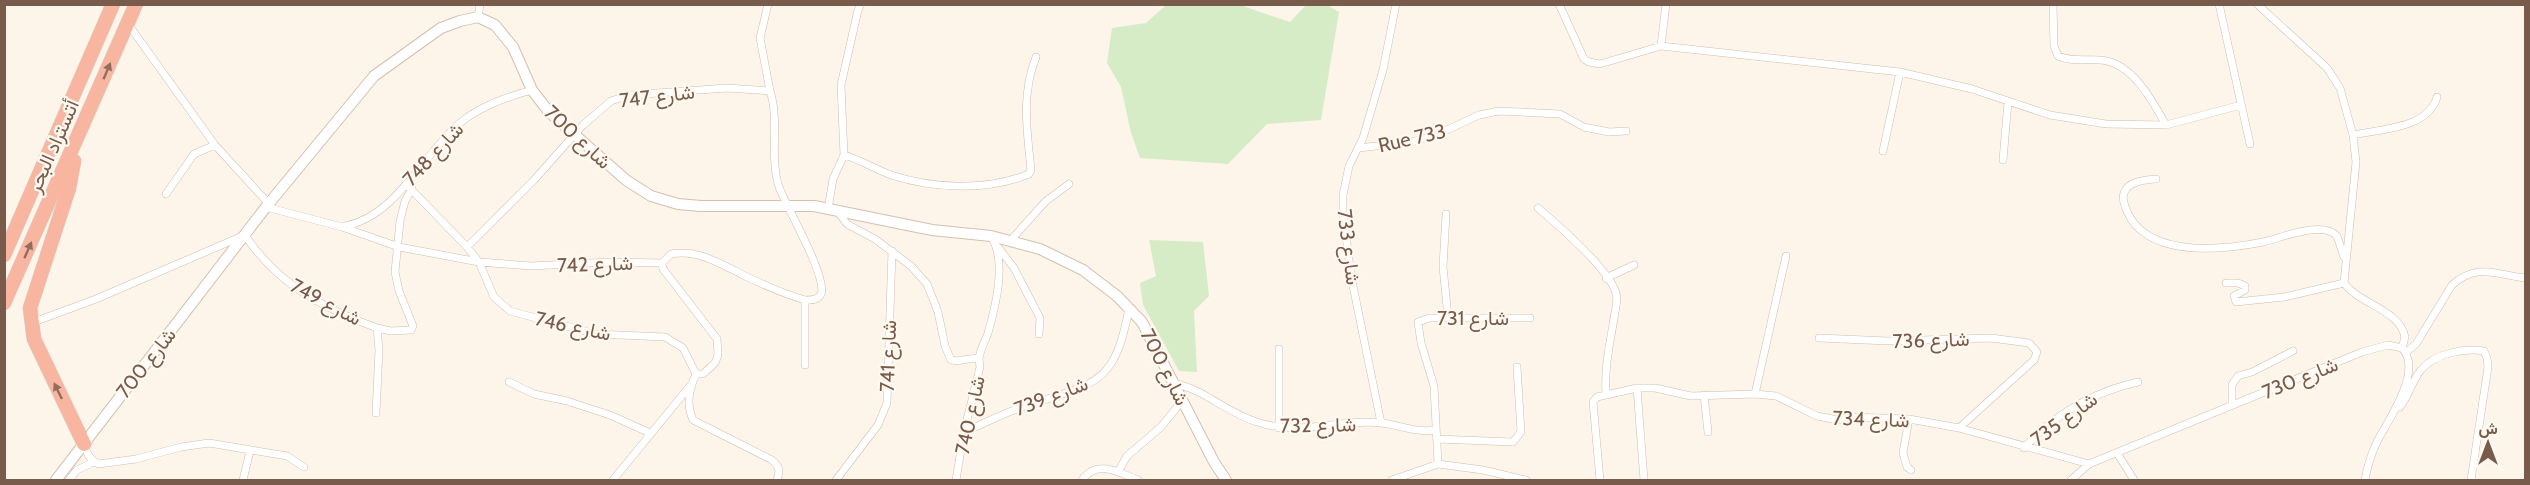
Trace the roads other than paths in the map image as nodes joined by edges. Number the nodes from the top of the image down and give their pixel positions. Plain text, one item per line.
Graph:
1 (113, 4) edge
2 (135, 4) edge
3 (480, 4) edge
4 (768, 4) edge
5 (861, 4) edge
6 (1396, 4) edge
7 (1559, 4) edge
8 (1666, 4) edge
9 (2053, 4) edge
10 (2219, 4) edge
11 (2257, 4) edge
12 (478, 17) junction
13 (128, 23) junction
14 (1660, 46) junction
15 (1036, 57) dead end
16 (1900, 72) junction
17 (532, 90) junction
18 (770, 91) junction
19 (2437, 97) dead end
20 (2008, 102) junction
21 (2241, 105) junction
22 (2166, 124) junction
23 (1626, 131) dead end
24 (2353, 135) junction
25 (573, 136) junction
26 (77, 140) junction
27 (2250, 144) dead end
28 (215, 145) junction
29 (1359, 148) junction
30 (1883, 151) dead end
31 (844, 155) junction
32 (2003, 160) dead end
33 (2156, 179) dead end
34 (1068, 184) dead end
35 (409, 187) junction
36 (166, 194) dead end
37 (267, 205) junction
38 (789, 206) junction
39 (1538, 208) dead end
40 (833, 210) junction
41 (1446, 214) dead end
42 (342, 227) junction
43 (245, 235) junction
44 (991, 236) junction
45 (1010, 241) junction
46 (399, 247) junction
47 (467, 247) junction
48 (998, 247) junction
49 (892, 251) junction
50 (4, 255) edge
51 (1786, 256) dead end
52 (479, 262) junction
53 (2346, 262) junction
54 (662, 263) junction
55 (1634, 265) dead end
56 (1606, 278) junction
57 (2526, 278) edge
58 (2226, 283) dead end
59 (2344, 283) junction
60 (806, 300) junction
61 (4, 303) edge
62 (1130, 309) junction
63 (1448, 317) junction
64 (1530, 318) dead end
65 (31, 323) junction
66 (377, 328) junction
67 (1039, 333) dead end
68 (1819, 338) dead end
69 (1279, 349) dead end
70 (2404, 350) junction
71 (2293, 351) dead end
72 (979, 359) junction
73 (805, 365) dead end
74 (1517, 367) dead end
75 (696, 374) junction
76 (509, 382) dead end
77 (2138, 382) dead end
78 (1173, 383) junction
79 (690, 386) junction
80 (1637, 388) junction
81 (1605, 394) junction
82 (1755, 394) junction
83 (1704, 395) junction
84 (1182, 401) junction
85 (2232, 405) junction
86 (376, 413) dead end
87 (1909, 419) junction
88 (1381, 423) junction
89 (2386, 426) junction
90 (1279, 428) junction
91 (1959, 428) junction
92 (1436, 430) junction
93 (964, 432) junction
94 (1708, 432) dead end
95 (650, 433) junction
96 (1437, 439) junction
97 (84, 444) junction
98 (2024, 448) junction
99 (250, 451) junction
100 (2117, 453) junction
101 (94, 462) junction
102 (1438, 464) junction
103 (2089, 464) junction
104 (304, 467) dead end
105 (1911, 470) dead end
106 (1118, 472) junction
107 (57, 480) edge
108 (69, 480) edge
109 (243, 480) edge
110 (613, 480) edge
111 (777, 480) edge
112 (836, 480) edge
113 (956, 480) edge
114 (1082, 480) edge
115 (1138, 480) edge
116 (1226, 480) edge
117 (1392, 480) edge
118 (1526, 480) edge
119 (1600, 480) edge
120 (1644, 480) edge
121 (2071, 480) edge
122 (2134, 480) edge
123 (2365, 480) edge
124 (2471, 480) edge

1 - 50 highway, أتستراد البحر
2 - 13 highway, أتستراد البحر
3 - 12 street
4 - 18 street
5 - 31 street
6 - 29 street, شارع 733
7 - 14 street
8 - 14 street
9 - 22 street
10 - 21 street
11 - 24 street
12 - 17 main road, شارع 700
12 - 37 main road, شارع 700
26 -> 13 highway, أتستراد البحر
13 - 28 street
14 - 16 street
15 - 31 street
16 - 20 street
16 - 30 street
17 - 25 main road, شارع 700
17 - 35 street, شارع 748
18 - 25 street, شارع 747
18 - 38 street
19 - 24 street
20 - 22 street
20 - 32 street
21 - 22 street
21 - 27 street
23 - 29 street, Rue 733
24 - 53 street
25 - 38 main road, شارع 700
25 - 47 street, شارع 747
61 -> 26 highway, أتستراد البحر
26 - 65 highway
28 - 36 street
28 - 37 street
29 - 88 street, شارع 733
31 - 40 street
33 - 53 street
34 - 45 street
35 - 42 street, شارع 748
35 - 46 street
35 - 47 street
37 - 42 street, شارع 742
37 - 43 main road, شارع 700
38 - 40 main road, شارع 700
38 - 60 street
39 - 56 street
40 - 44 main road, شارع 700
40 - 49 street, شارع 740
41 - 63 street
42 - 46 street, شارع 742
43 - 65 street
43 - 66 street, شارع 749
43 - 97 main road, شارع 700
44 - 45 main road, شارع 700
44 - 48 street
45 - 62 main road, شارع 700
46 - 52 street, شارع 742
46 - 66 street
47 - 52 street, شارع 746
48 - 67 street
48 - 72 street
49 - 72 street, شارع 740
49 - 112 street, شارع 741
51 - 82 street
52 - 54 street, شارع 742
52 - 75 street, شارع 746
53 - 59 street
54 - 60 street, شارع 742
54 - 75 street
55 - 56 street
56 - 81 street
57 - 70 street
58 - 59 street
59 - 70 street
60 - 73 street
62 - 78 main road, شارع 700
62 - 93 street, شارع 739
63 - 64 street, شارع 731
63 - 92 street, شارع 731
97 -> 65 highway
66 - 86 street, شارع 749
68 - 91 street, شارع 736
69 - 90 street
70 - 85 street, شارع 730
70 - 89 street
71 - 85 street
72 - 93 street, شارع 740
74 - 96 street
75 - 79 street
76 - 95 street
77 - 98 street, شارع 735
78 - 84 main road, شارع 700
78 - 90 street, شارع 732
79 - 95 street
79 - 111 street
80 - 81 street, شارع 734
80 - 83 street, شارع 734
80 - 120 street
81 - 119 street
82 - 83 street, شارع 734
82 - 87 street, شارع 734
83 - 94 street
84 - 106 street
84 - 116 main road, شارع 700
85 - 100 street, شارع 730
87 - 91 street, شارع 734
87 - 105 street
88 - 90 street, شارع 732
88 - 92 street, شارع 732
89 - 123 street
89 - 124 street
91 - 98 street, شارع 734
92 - 96 street, شارع 731
93 - 113 street, شارع 740
95 - 110 street
96 - 102 street, شارع 731
97 - 101 street
97 - 107 main road, شارع 700
98 - 103 street, شارع 734
99 - 101 street
99 - 104 street
99 - 109 street
100 - 103 street, شارع 730
100 - 122 street
101 - 108 street
102 - 117 street
102 - 118 street
103 - 121 street, شارع 730
106 - 114 street
106 - 115 street

